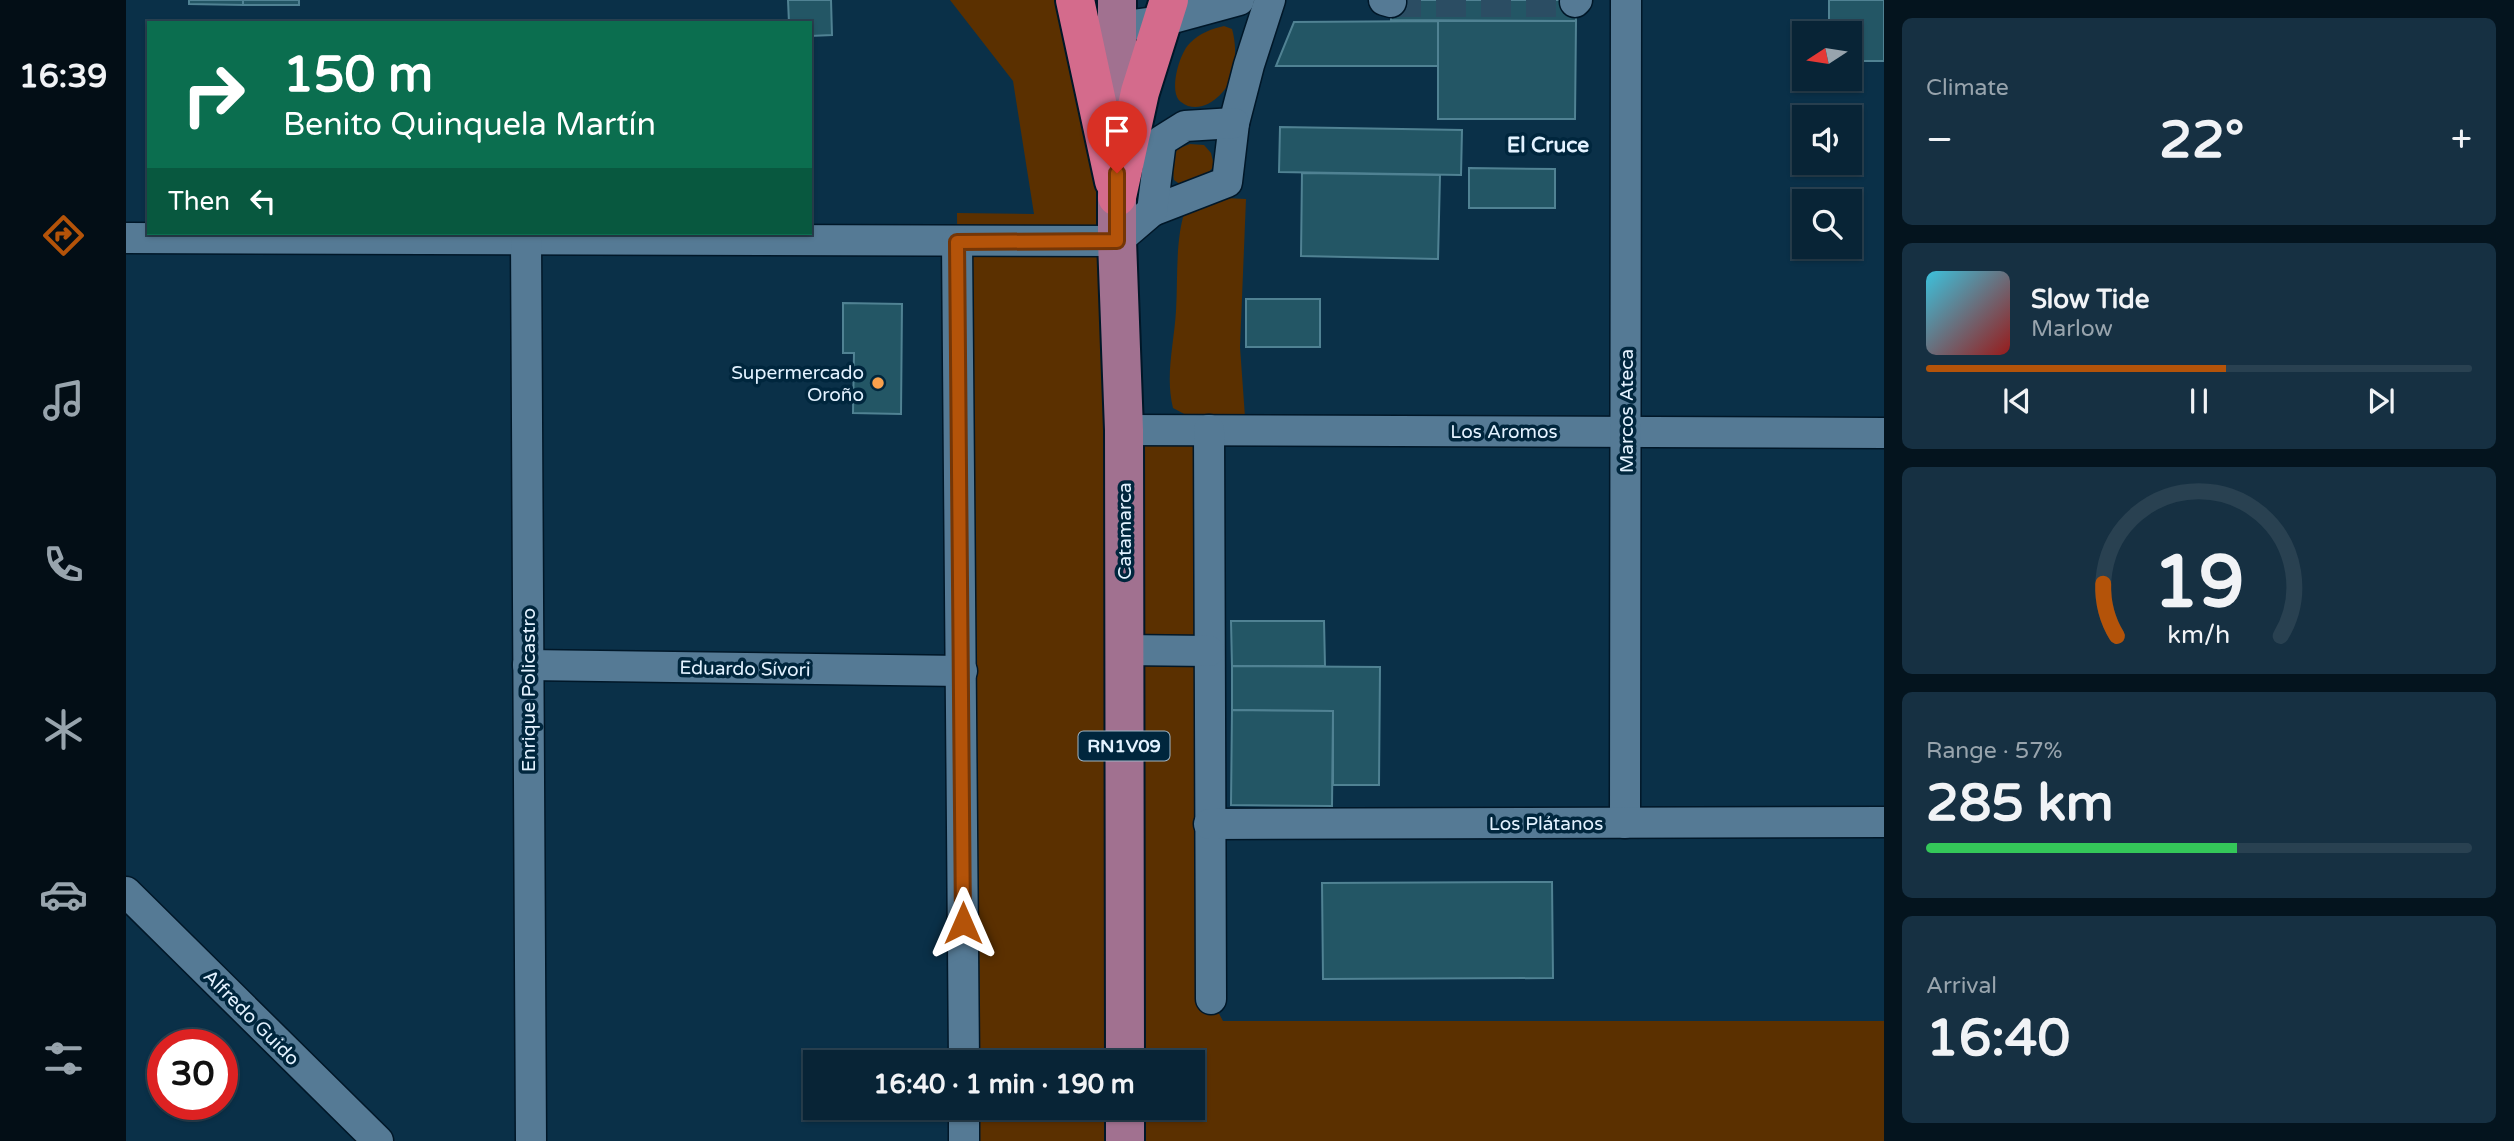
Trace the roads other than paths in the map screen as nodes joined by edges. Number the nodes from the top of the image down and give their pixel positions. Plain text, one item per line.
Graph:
1 (1075, 0) edge
2 (1239, 0) edge
3 (1270, 0) edge
4 (1626, 0) edge
5 (1166, 11) edge
6 (1117, 14) edge
7 (1234, 122) junction
8 (1117, 197) junction
9 (1152, 211) junction
10 (126, 237) edge
11 (526, 240) junction
12 (1117, 241) junction
13 (957, 242) junction
14 (1124, 430) junction
15 (1209, 430) junction
16 (1626, 432) junction
17 (1884, 433) edge
18 (1124, 650) junction
19 (1209, 651) junction
20 (528, 665) junction
21 (962, 671) junction
22 (1884, 822) edge
23 (1625, 823) junction
24 (1209, 824) junction
25 (126, 892) edge
26 (1211, 999) dead end
27 (964, 1050) edge
28 (1125, 1050) edge
29 (964, 1120) edge
30 (1125, 1120) edge
31 (379, 1141) edge
32 (531, 1141) edge
33 (964, 1141) edge
34 (1125, 1141) edge

1 - 8 highway
2 - 5 street
3 - 7 street
4 - 16 street, Marcos Ateca
5 - 6 street
5 - 8 highway
6 - 8 main road, Catamarca / RN1V09
7 - 9 street
7 - 9 street
8 - 12 main road, Catamarca / RN1V09
9 - 12 street
10 - 11 street
11 - 13 street
11 - 20 street, Enrique Policastro
12 - 13 street
12 - 14 main road, Catamarca / RN1V09
13 - 21 street
14 - 15 street, Los Aromos
14 - 18 main road, Catamarca / RN1V09
15 - 16 street, Los Aromos
15 - 19 street
16 - 17 street, Los Aromos
16 - 23 street, Marcos Ateca
18 - 19 street
18 - 28 main road, Catamarca / RN1V09
19 - 24 street
20 - 21 street, Eduardo Sívori
20 - 32 street, Enrique Policastro
21 - 27 street
22 - 23 street, Los Plátanos
23 - 24 street, Los Plátanos
24 - 26 street
25 - 31 street, Alfredo Guido
29 - 33 street
30 - 34 main road

